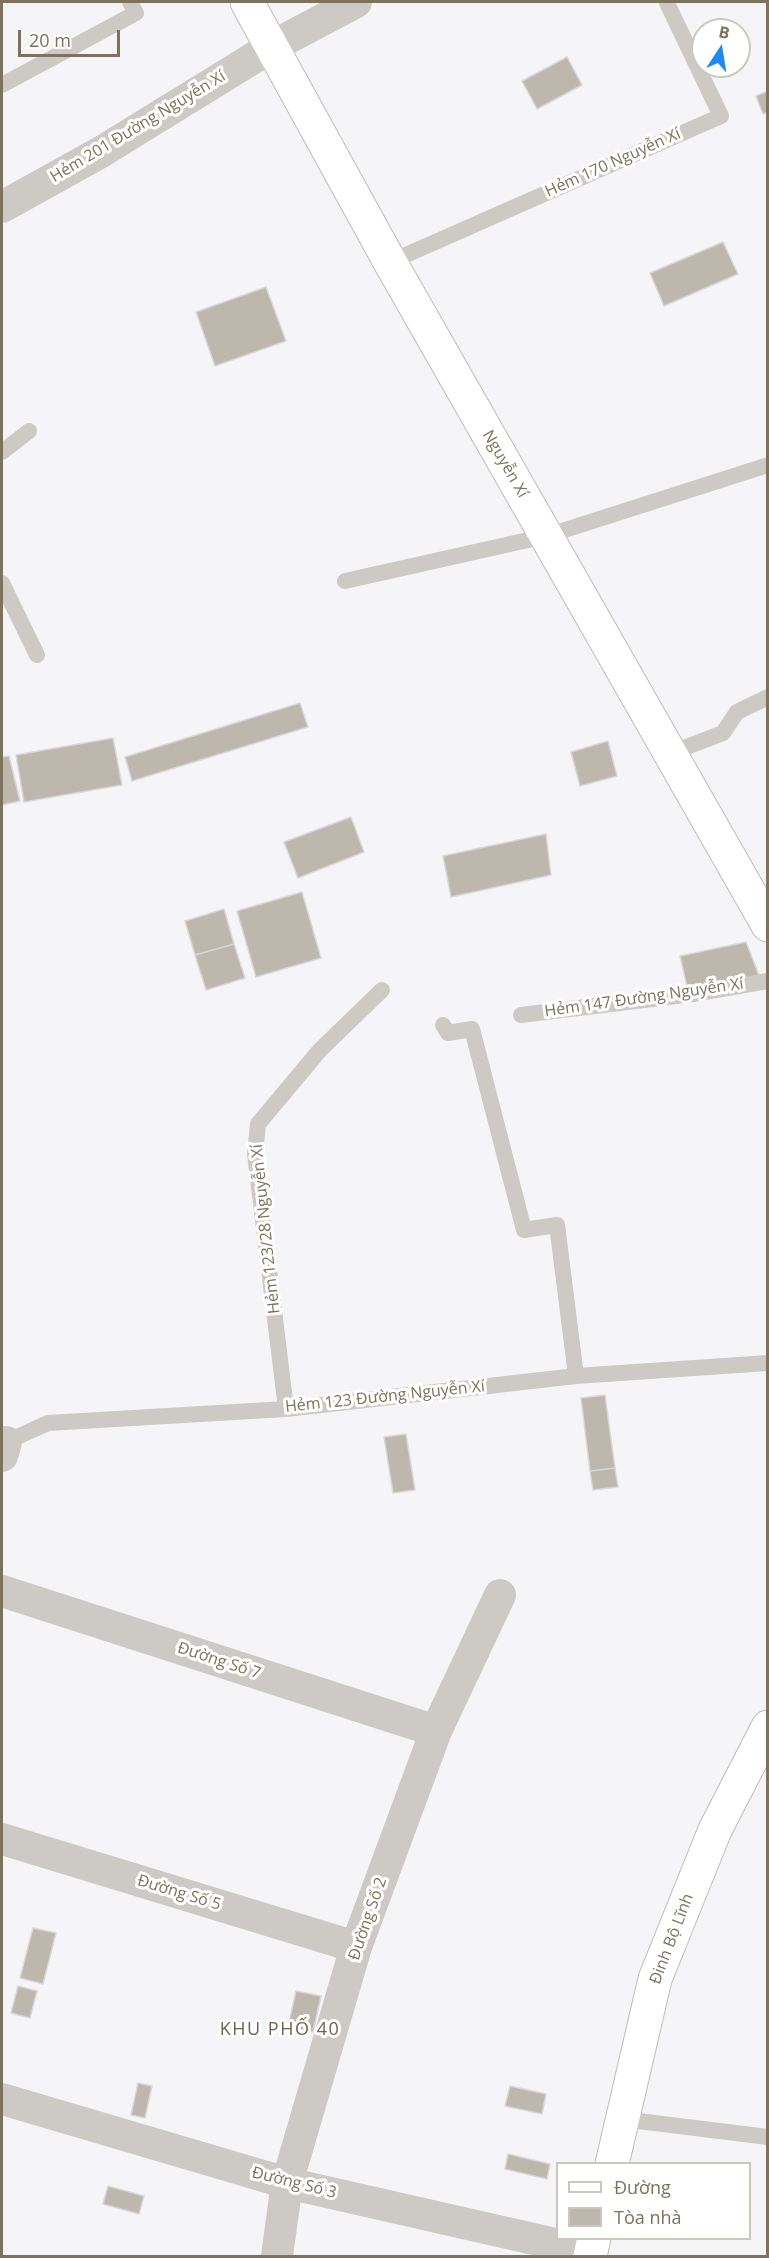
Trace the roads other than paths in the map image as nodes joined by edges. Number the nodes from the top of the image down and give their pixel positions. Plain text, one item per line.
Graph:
1 (130, 2) edge
2 (247, 2) edge
3 (356, 2) edge
4 (667, 3) edge
5 (273, 46) junction
6 (2, 85) edge
7 (2, 207) edge
8 (390, 262) junction
9 (29, 431) dead end
10 (2, 452) edge
11 (768, 465) edge
12 (546, 536) junction
13 (345, 581) dead end
14 (2, 583) edge
15 (37, 655) dead end
16 (768, 698) edge
17 (671, 753) junction
18 (767, 924) edge
19 (768, 981) edge
20 (382, 990) dead end
21 (521, 1015) dead end
22 (443, 1025) dead end
23 (768, 1363) edge
24 (576, 1376) junction
25 (286, 1409) junction
26 (4, 1449) edge
27 (2, 1591) edge
28 (501, 1595) dead end
29 (768, 1727) edge
30 (436, 1731) junction
31 (2, 1839) edge
32 (356, 1947) junction
33 (2, 2099) edge
34 (622, 2119) junction
35 (768, 2138) edge
36 (612, 2162) edge
37 (288, 2183) junction
38 (592, 2249) edge
39 (277, 2256) edge

1 - 6 lane
2 - 5 main road, Nguyễn Xí
3 - 5 street, Hẻm 201 Đường Nguyễn Xí
4 - 8 lane, Hẻm 170 Nguyễn Xí
5 - 7 street, Hẻm 201 Đường Nguyễn Xí
5 - 8 main road, Nguyễn Xí
8 - 12 main road, Nguyễn Xí
9 - 10 lane
11 - 12 lane
12 - 13 lane
12 - 17 main road, Nguyễn Xí
14 - 15 lane
16 - 17 lane
17 - 18 main road, Nguyễn Xí
19 - 21 lane, Hẻm 147 Đường Nguyễn Xí
20 - 25 lane, Hẻm 123/28 Nguyễn Xí
22 - 24 lane
23 - 24 lane, Hẻm 123 Đường Nguyễn Xí
24 - 25 lane, Hẻm 123 Đường Nguyễn Xí
25 - 26 lane, Hẻm 123 Đường Nguyễn Xí
27 - 30 street, Đường Số 7
28 - 30 street, Đường Số 2
29 - 34 main road, Đinh Bộ Lĩnh
30 - 32 street, Đường Số 2
31 - 32 street, Đường Số 5
32 - 37 street, Đường Số 2
33 - 37 street, Đường Số 3
34 - 35 lane
34 - 36 main road, Đinh Bộ Lĩnh
37 - 38 street, Đường Số 3
37 - 39 street, Đường Số 2

